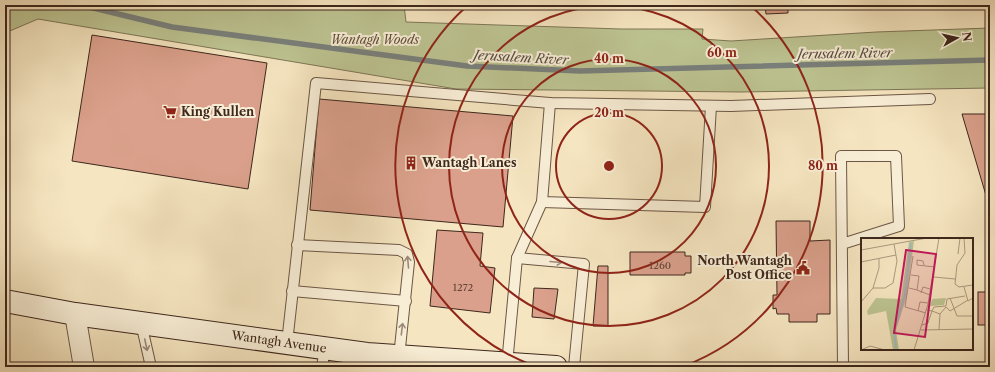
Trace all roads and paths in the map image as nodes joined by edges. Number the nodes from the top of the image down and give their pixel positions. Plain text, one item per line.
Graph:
1 (930, 99) dead end
2 (550, 103) junction
3 (711, 106) junction
4 (542, 202) junction
5 (842, 244) junction
6 (297, 246) junction
7 (517, 258) junction
8 (292, 292) junction
9 (5, 301) edge
10 (406, 301) junction
11 (75, 314) junction
12 (141, 323) junction
13 (287, 343) junction
14 (399, 357) junction
15 (324, 358) edge
16 (507, 364) junction
17 (84, 367) edge
18 (151, 367) edge
19 (556, 367) edge
20 (574, 367) edge
21 (843, 367) edge

1 - 3 lane
2 - 3 lane
2 - 4 lane
2 - 6 lane
3 - 4 lane
4 - 7 lane
5 - 5 lane
5 - 21 lane
6 - 8 lane
10 -> 6 lane
7 - 16 lane
7 -> 20 lane
8 - 10 lane
8 - 13 lane
9 - 11 main road, Wantagh Avenue
14 -> 10 lane
11 - 12 main road, Wantagh Avenue
11 - 17 street
12 - 13 main road, Wantagh Avenue
12 -> 18 lane
13 - 15 main road, Wantagh Avenue
14 - 15 main road, Wantagh Avenue
14 - 16 main road, Wantagh Avenue
16 - 19 main road, Wantagh Avenue

